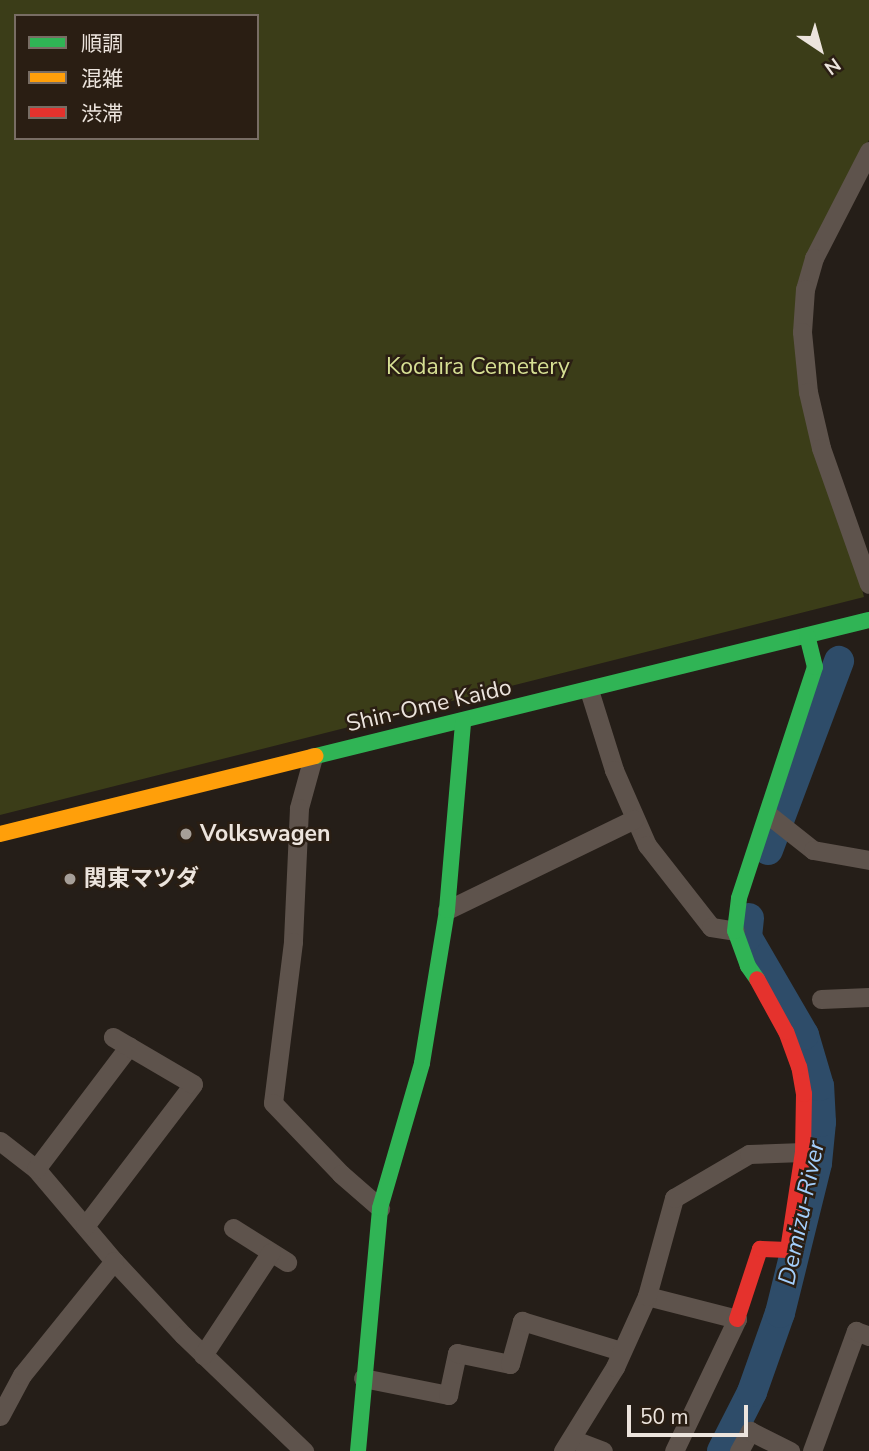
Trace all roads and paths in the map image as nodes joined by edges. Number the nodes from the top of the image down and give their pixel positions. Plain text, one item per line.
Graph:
1 (869, 150) edge
2 (869, 584) edge
3 (869, 620) edge
4 (807, 636) junction
5 (589, 690) junction
6 (463, 722) junction
7 (313, 757) junction
8 (768, 814) junction
9 (634, 819) junction
10 (0, 834) edge
11 (869, 860) edge
12 (447, 910) junction
13 (735, 931) junction
14 (869, 997) edge
15 (821, 999) dead end
16 (0, 1141) edge
17 (803, 1152) junction
18 (36, 1169) junction
19 (380, 1208) junction
20 (85, 1226) junction
21 (233, 1228) dead end
22 (114, 1261) junction
23 (647, 1296) junction
24 (737, 1319) junction
25 (869, 1336) edge
26 (621, 1351) junction
27 (203, 1355) junction
28 (363, 1378) junction
29 (0, 1416) edge
30 (568, 1445) edge
31 (304, 1451) edge
32 (358, 1451) edge
33 (603, 1451) edge
34 (674, 1451) edge
35 (739, 1451) edge
36 (790, 1451) edge
37 (812, 1451) edge

1 - 2 street
3 - 4 street, Shin-Ome Kaido
4 - 5 street, Shin-Ome Kaido
4 - 8 street
5 - 6 street, Shin-Ome Kaido
5 - 9 street
6 - 7 street, Shin-Ome Kaido
6 - 12 street
7 - 10 street, Shin-Ome Kaido
7 - 19 street
8 - 11 street
8 - 13 street
9 - 12 street
9 - 13 street
12 - 19 street
13 - 17 street
14 - 15 street
16 - 18 street
17 - 23 street
17 - 24 street
18 - 20 street
18 - 20 street
19 - 28 street
20 - 22 street
21 - 27 street
22 - 27 street
22 - 29 street
23 - 24 street
23 - 26 street
24 - 34 street
25 - 37 street
26 - 28 street
26 - 30 street
27 - 31 street
28 - 32 street
30 - 33 street
35 - 36 street

